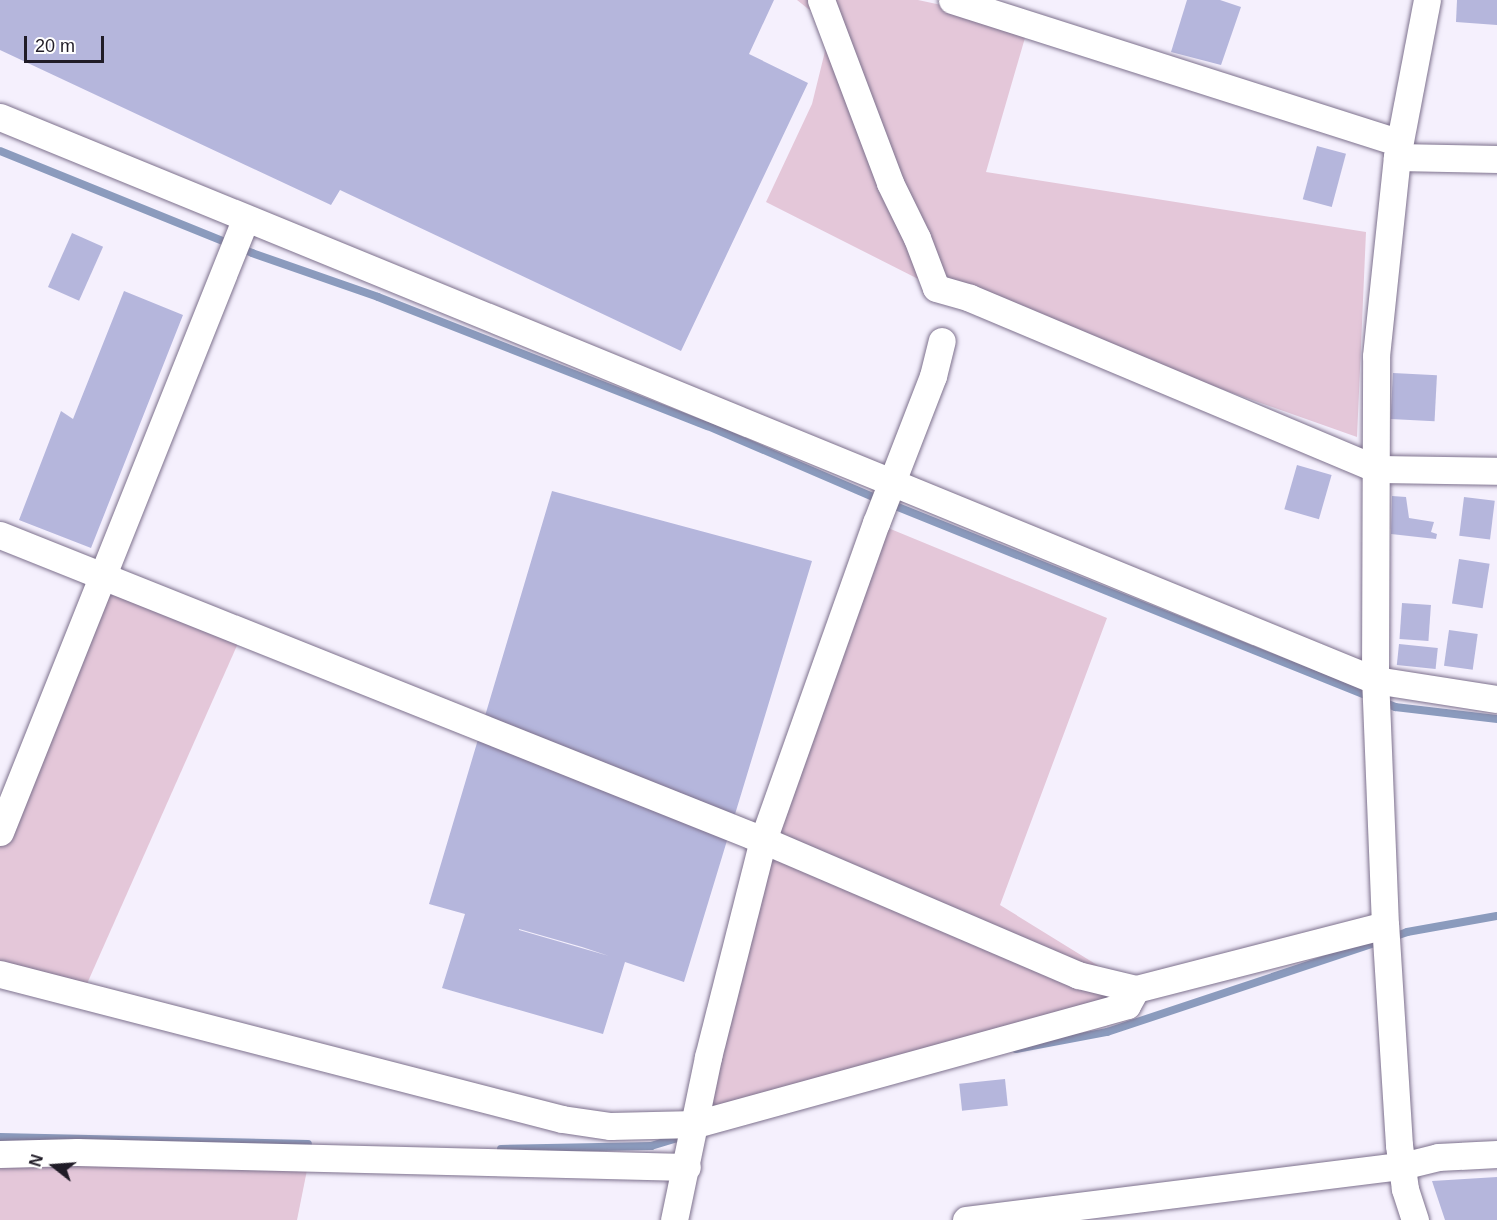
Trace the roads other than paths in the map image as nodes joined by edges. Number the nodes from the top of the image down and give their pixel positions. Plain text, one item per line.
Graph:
1 (821, 0) edge
2 (952, 0) edge
3 (1427, 0) edge
4 (0, 117) edge
5 (1398, 150) junction
6 (1497, 159) edge
7 (245, 220) junction
8 (942, 341) dead end
9 (1376, 469) junction
10 (1497, 471) edge
11 (893, 484) junction
12 (0, 535) edge
13 (103, 575) junction
14 (1375, 680) junction
15 (1497, 699) edge
16 (0, 832) edge
17 (763, 840) junction
18 (1385, 925) junction
19 (0, 974) edge
20 (1136, 989) junction
21 (696, 1124) junction
22 (0, 1154) edge
23 (1497, 1154) edge
24 (1402, 1166) junction
25 (687, 1167) junction
26 (674, 1220) edge
27 (966, 1220) edge
28 (1415, 1220) edge

1 - 9 street
2 - 5 street
3 - 5 street
4 - 7 street
5 - 6 street
5 - 9 street
7 - 11 street
7 - 13 street
8 - 11 street
9 - 10 street
9 - 14 street
11 - 14 street
11 - 17 street
12 - 13 street
13 - 16 street
13 - 17 street
14 - 15 street
14 - 18 street
17 - 20 street
17 - 21 street
18 - 20 street
18 - 24 street
19 - 21 street
20 - 21 street
21 - 25 street
22 - 25 street
23 - 24 street
24 - 27 street
24 - 28 street
25 - 26 street

